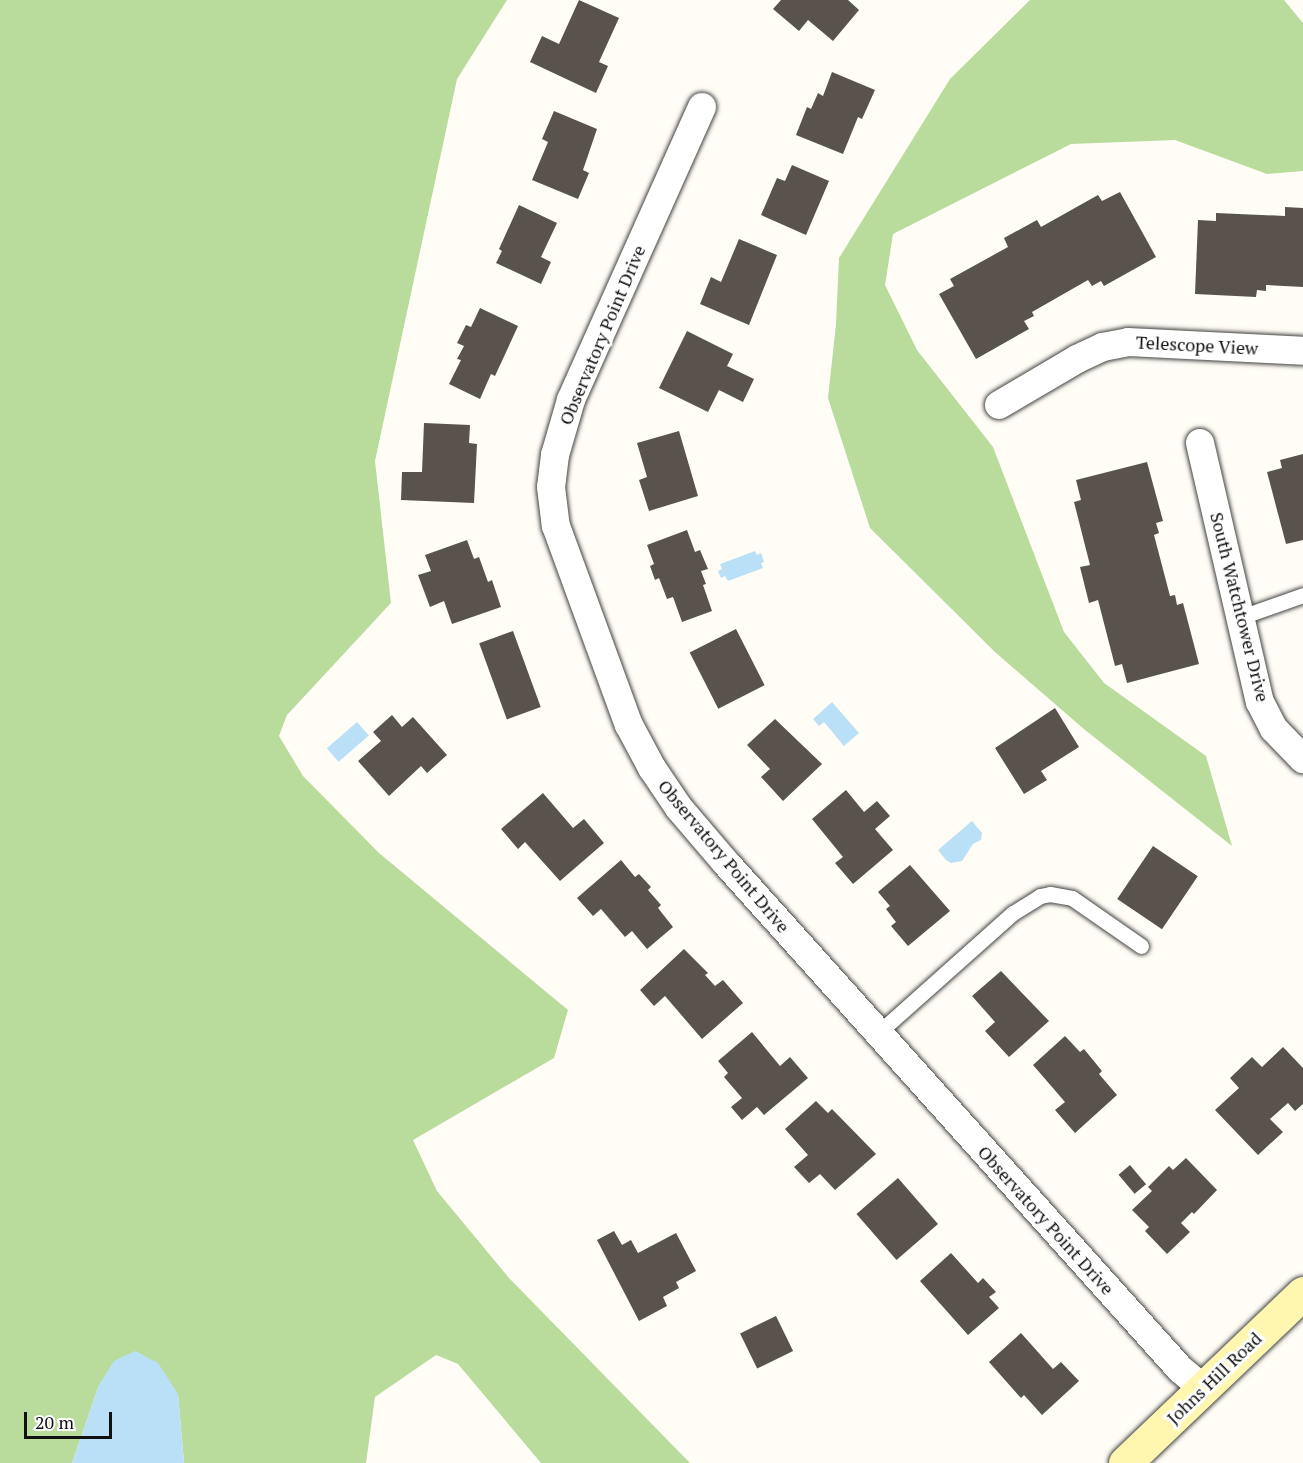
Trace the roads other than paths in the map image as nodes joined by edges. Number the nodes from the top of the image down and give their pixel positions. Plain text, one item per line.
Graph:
1 (702, 107) dead end
2 (1303, 351) edge
3 (999, 405) dead end
4 (1200, 443) dead end
5 (1303, 595) edge
6 (1241, 617) junction
7 (1303, 759) edge
8 (1141, 946) dead end
9 (877, 1034) junction
10 (1303, 1293) edge
11 (1203, 1388) junction
12 (1125, 1463) edge

1 - 9 street, Observatory Point Drive
2 - 3 street, Telescope View
4 - 6 street, South Watchtower Drive
5 - 6 lane
6 - 7 street, South Watchtower Drive
8 - 9 lane
9 - 11 street, Observatory Point Drive
10 - 11 main road, Johns Hill Road
11 - 12 main road, Johns Hill Road

